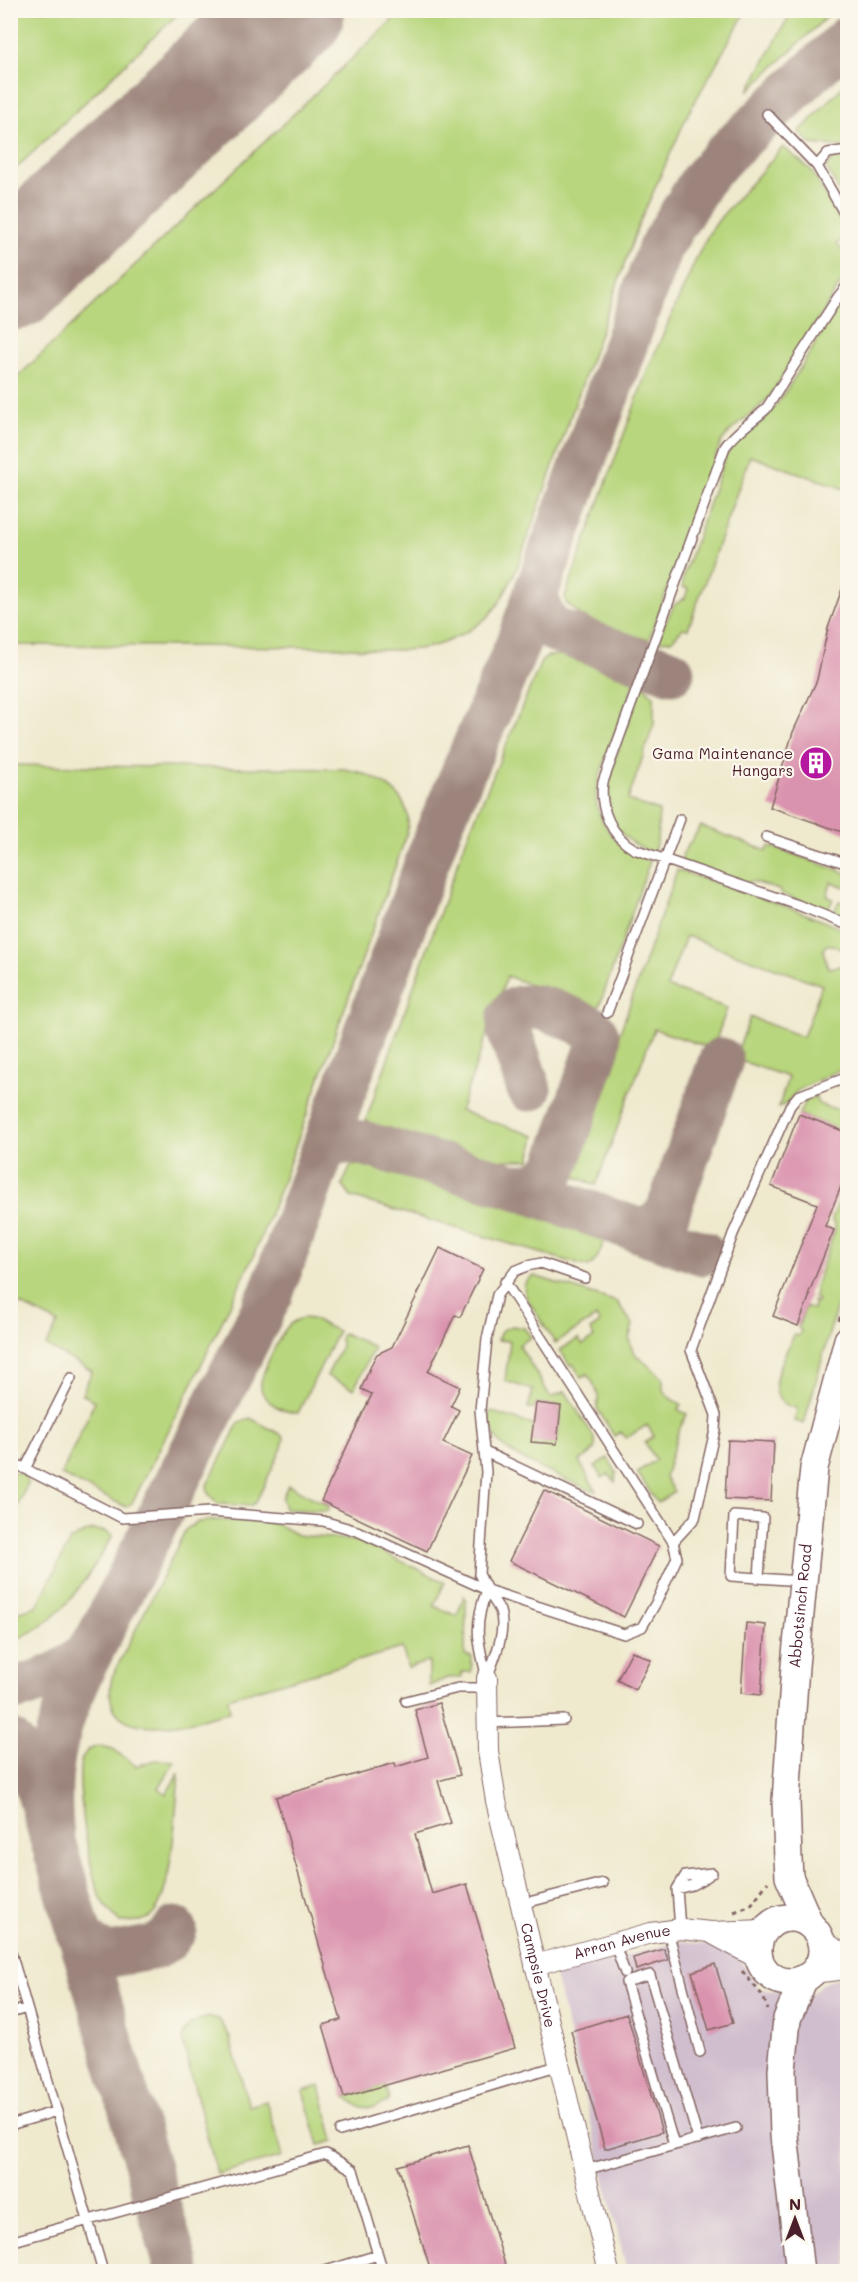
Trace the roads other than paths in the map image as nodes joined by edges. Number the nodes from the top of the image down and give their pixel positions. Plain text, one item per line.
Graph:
1 (767, 114) dead end
2 (848, 150) edge
3 (817, 166) junction
4 (848, 220) edge
5 (848, 285) edge
6 (680, 819) dead end
7 (766, 837) dead end
8 (666, 861) junction
9 (848, 864) edge
10 (848, 925) edge
11 (608, 1013) dead end
12 (848, 1077) edge
13 (585, 1278) dead end
14 (505, 1282) junction
15 (848, 1340) edge
16 (70, 1378) dead end
17 (485, 1452) junction
18 (10, 1461) edge
19 (25, 1469) junction
20 (637, 1524) dead end
21 (673, 1542) junction
22 (759, 1578) junction
23 (802, 1581) junction
24 (487, 1590) junction
25 (486, 1683) junction
26 (406, 1701) dead end
27 (564, 1720) dead end
28 (487, 1723) junction
29 (789, 1877) junction
30 (603, 1883) dead end
31 (677, 1889) dead end
32 (521, 1904) junction
33 (769, 1926) junction
34 (674, 1930) junction
35 (814, 1931) junction
36 (711, 1932) junction
37 (614, 1942) junction
38 (10, 1949) edge
39 (848, 1959) edge
40 (535, 1965) junction
41 (767, 1968) junction
42 (848, 1969) edge
43 (625, 1973) dead end
44 (808, 1976) junction
45 (27, 2008) junction
46 (10, 2013) edge
47 (787, 2019) junction
48 (700, 2052) dead end
49 (560, 2065) junction
50 (57, 2111) junction
51 (10, 2125) edge
52 (736, 2128) dead end
53 (340, 2131) dead end
54 (698, 2139) junction
55 (674, 2145) junction
56 (585, 2170) junction
57 (88, 2219) junction
58 (10, 2242) edge
59 (378, 2255) junction
60 (103, 2271) edge
61 (322, 2271) edge
62 (383, 2271) edge
63 (609, 2271) edge
64 (800, 2271) edge

1 - 3 lane
2 - 3 lane
3 - 4 lane
5 - 8 lane
6 - 8 lane
7 - 9 lane
8 - 10 lane
8 - 11 lane
12 - 21 lane
13 - 14 lane
14 - 17 lane
14 - 21 lane
15 - 23 street, Abbotsinch Road
16 - 19 lane
17 - 20 lane
17 - 24 lane
18 - 19 lane
19 - 24 lane
21 - 24 lane
22 - 22 lane
22 - 23 lane
23 - 29 street, Abbotsinch Road
24 - 25 lane
24 - 25 lane
25 - 26 lane
25 - 28 street, Campsie Drive
27 - 28 lane
28 - 32 street, Campsie Drive
29 - 33 street, Abbotsinch Road
29 - 35 street, Abbotsinch Road
30 - 32 lane
31 - 34 lane
32 - 40 street, Campsie Drive
33 - 35 street
33 - 36 street, Arran Avenue
33 - 41 street
34 - 36 street, Arran Avenue
34 - 37 street, Arran Avenue
34 - 48 lane
35 - 39 street
35 - 44 street
36 - 41 street, Arran Avenue
37 - 40 street, Arran Avenue
37 - 43 lane
38 - 45 lane
40 - 49 street, Campsie Drive
41 - 44 street
41 - 47 street
42 - 44 street
44 - 47 street
45 - 46 lane
45 - 50 lane
47 - 64 street
49 - 53 lane
49 - 56 street, Campsie Drive
50 - 51 lane
50 - 57 lane
52 - 54 lane
54 - 55 lane
54 - 55 lane
55 - 56 lane
56 - 63 street, Campsie Drive
57 - 58 lane
57 - 59 lane
57 - 60 lane
59 - 61 lane
59 - 62 lane

